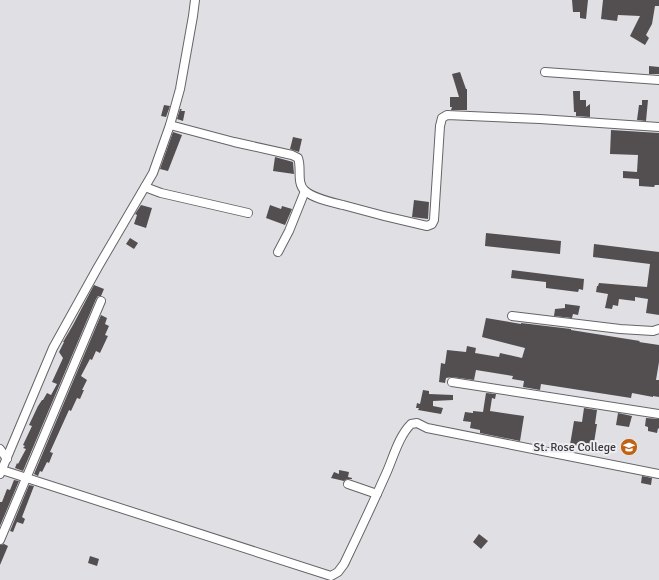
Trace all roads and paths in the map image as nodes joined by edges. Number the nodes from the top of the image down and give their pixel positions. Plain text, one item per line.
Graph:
1 (195, 0) edge
2 (545, 72) dead end
3 (659, 80) edge
4 (170, 125) junction
5 (659, 127) edge
6 (145, 187) junction
7 (305, 191) junction
8 (248, 213) dead end
9 (278, 252) dead end
10 (101, 301) dead end
11 (512, 316) dead end
12 (659, 329) edge
13 (452, 382) dead end
14 (659, 414) edge
15 (0, 449) edge
16 (7, 458) junction
17 (1, 472) edge
18 (659, 474) edge
19 (26, 478) junction
20 (348, 484) dead end
21 (377, 494) junction
22 (0, 540) edge

1 - 4 street
2 - 3 street
4 - 6 street
4 - 7 street
5 - 7 street
6 - 8 street
6 - 16 street
7 - 9 street
10 - 19 street
11 - 12 street
13 - 14 street
15 - 16 street
16 - 17 street
17 - 19 street
18 - 21 street
19 - 21 street
19 - 22 street
20 - 21 street

